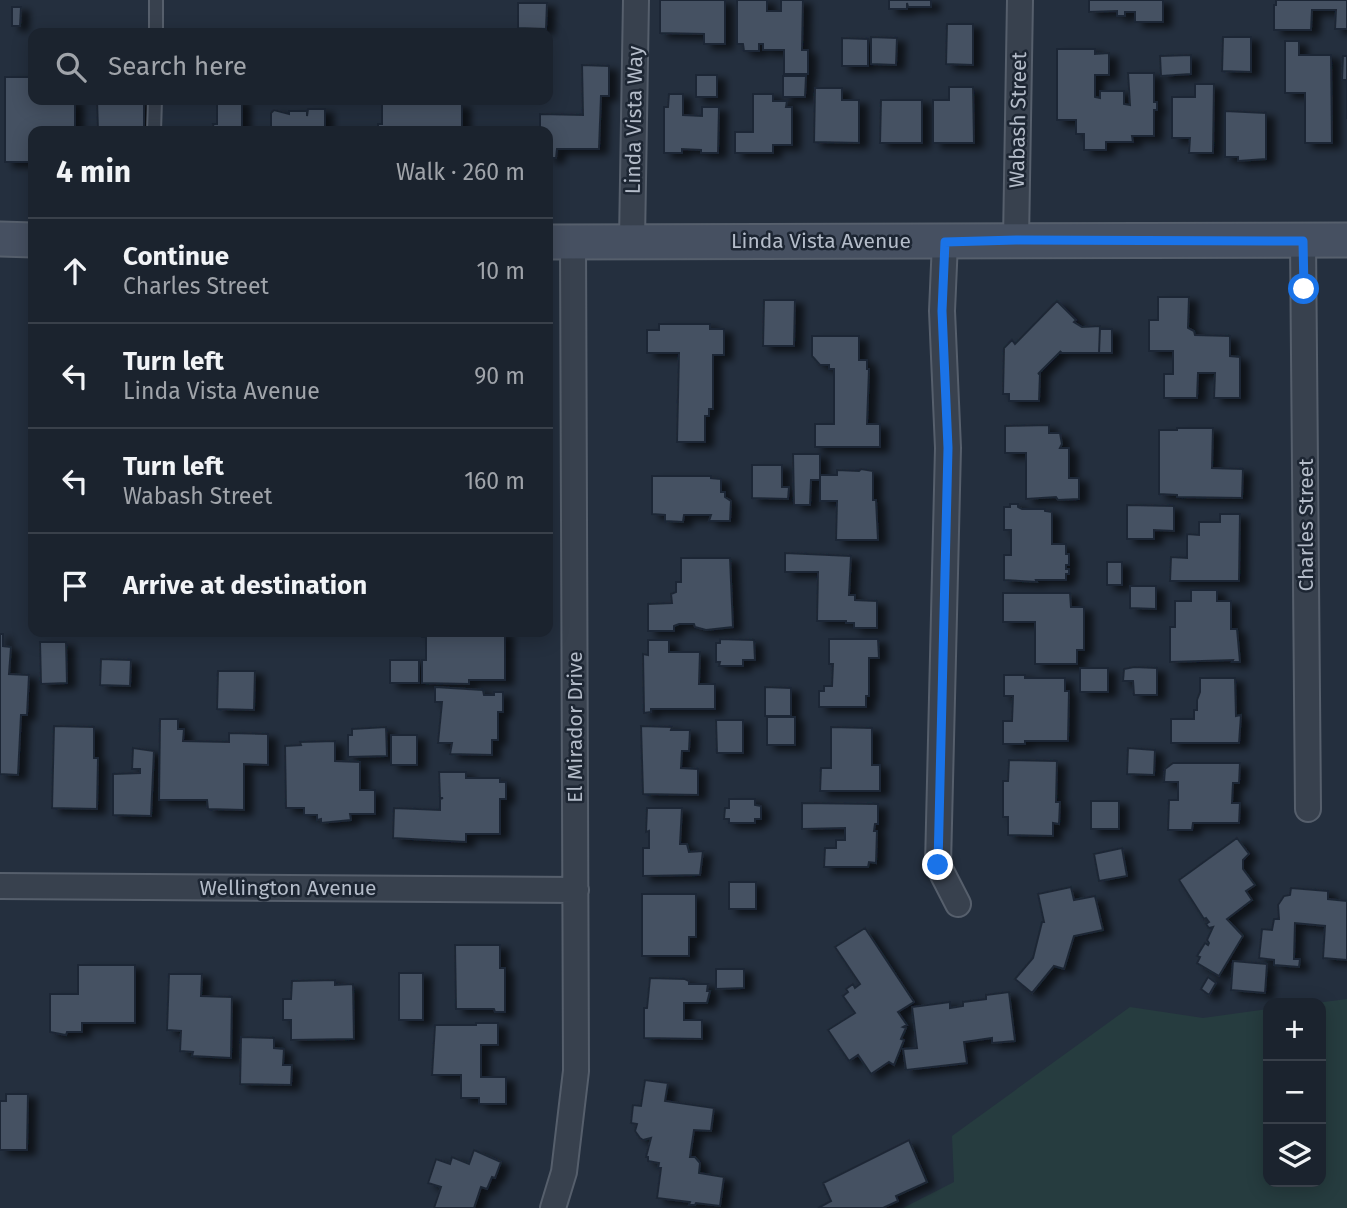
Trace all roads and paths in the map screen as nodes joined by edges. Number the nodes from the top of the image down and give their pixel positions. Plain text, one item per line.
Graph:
1 (156, 0) edge
2 (636, 0) edge
3 (1020, 0) edge
4 (156, 28) edge
5 (155, 105) edge
6 (154, 126) edge
7 (0, 239) edge
8 (28, 240) edge
9 (632, 240) junction
10 (1016, 240) junction
11 (1347, 240) edge
12 (1303, 241) junction
13 (945, 242) junction
14 (560, 243) edge
15 (1308, 809) dead end
16 (0, 886) edge
17 (576, 890) junction
18 (958, 904) dead end
19 (553, 1208) edge

1 - 4 lane
2 - 9 street, Linda Vista Way
3 - 10 street, Wabash Street
5 - 6 lane
7 - 8 main road
9 - 13 main road, Linda Vista Avenue
9 - 14 main road, Linda Vista Avenue
10 - 12 main road, Linda Vista Avenue
10 - 13 main road, Linda Vista Avenue
11 - 12 main road, Linda Vista Avenue
12 - 15 street, Charles Street
13 - 18 street
14 - 17 street, El Mirador Drive
16 - 17 street, Wellington Avenue
17 - 19 street, El Mirador Drive

